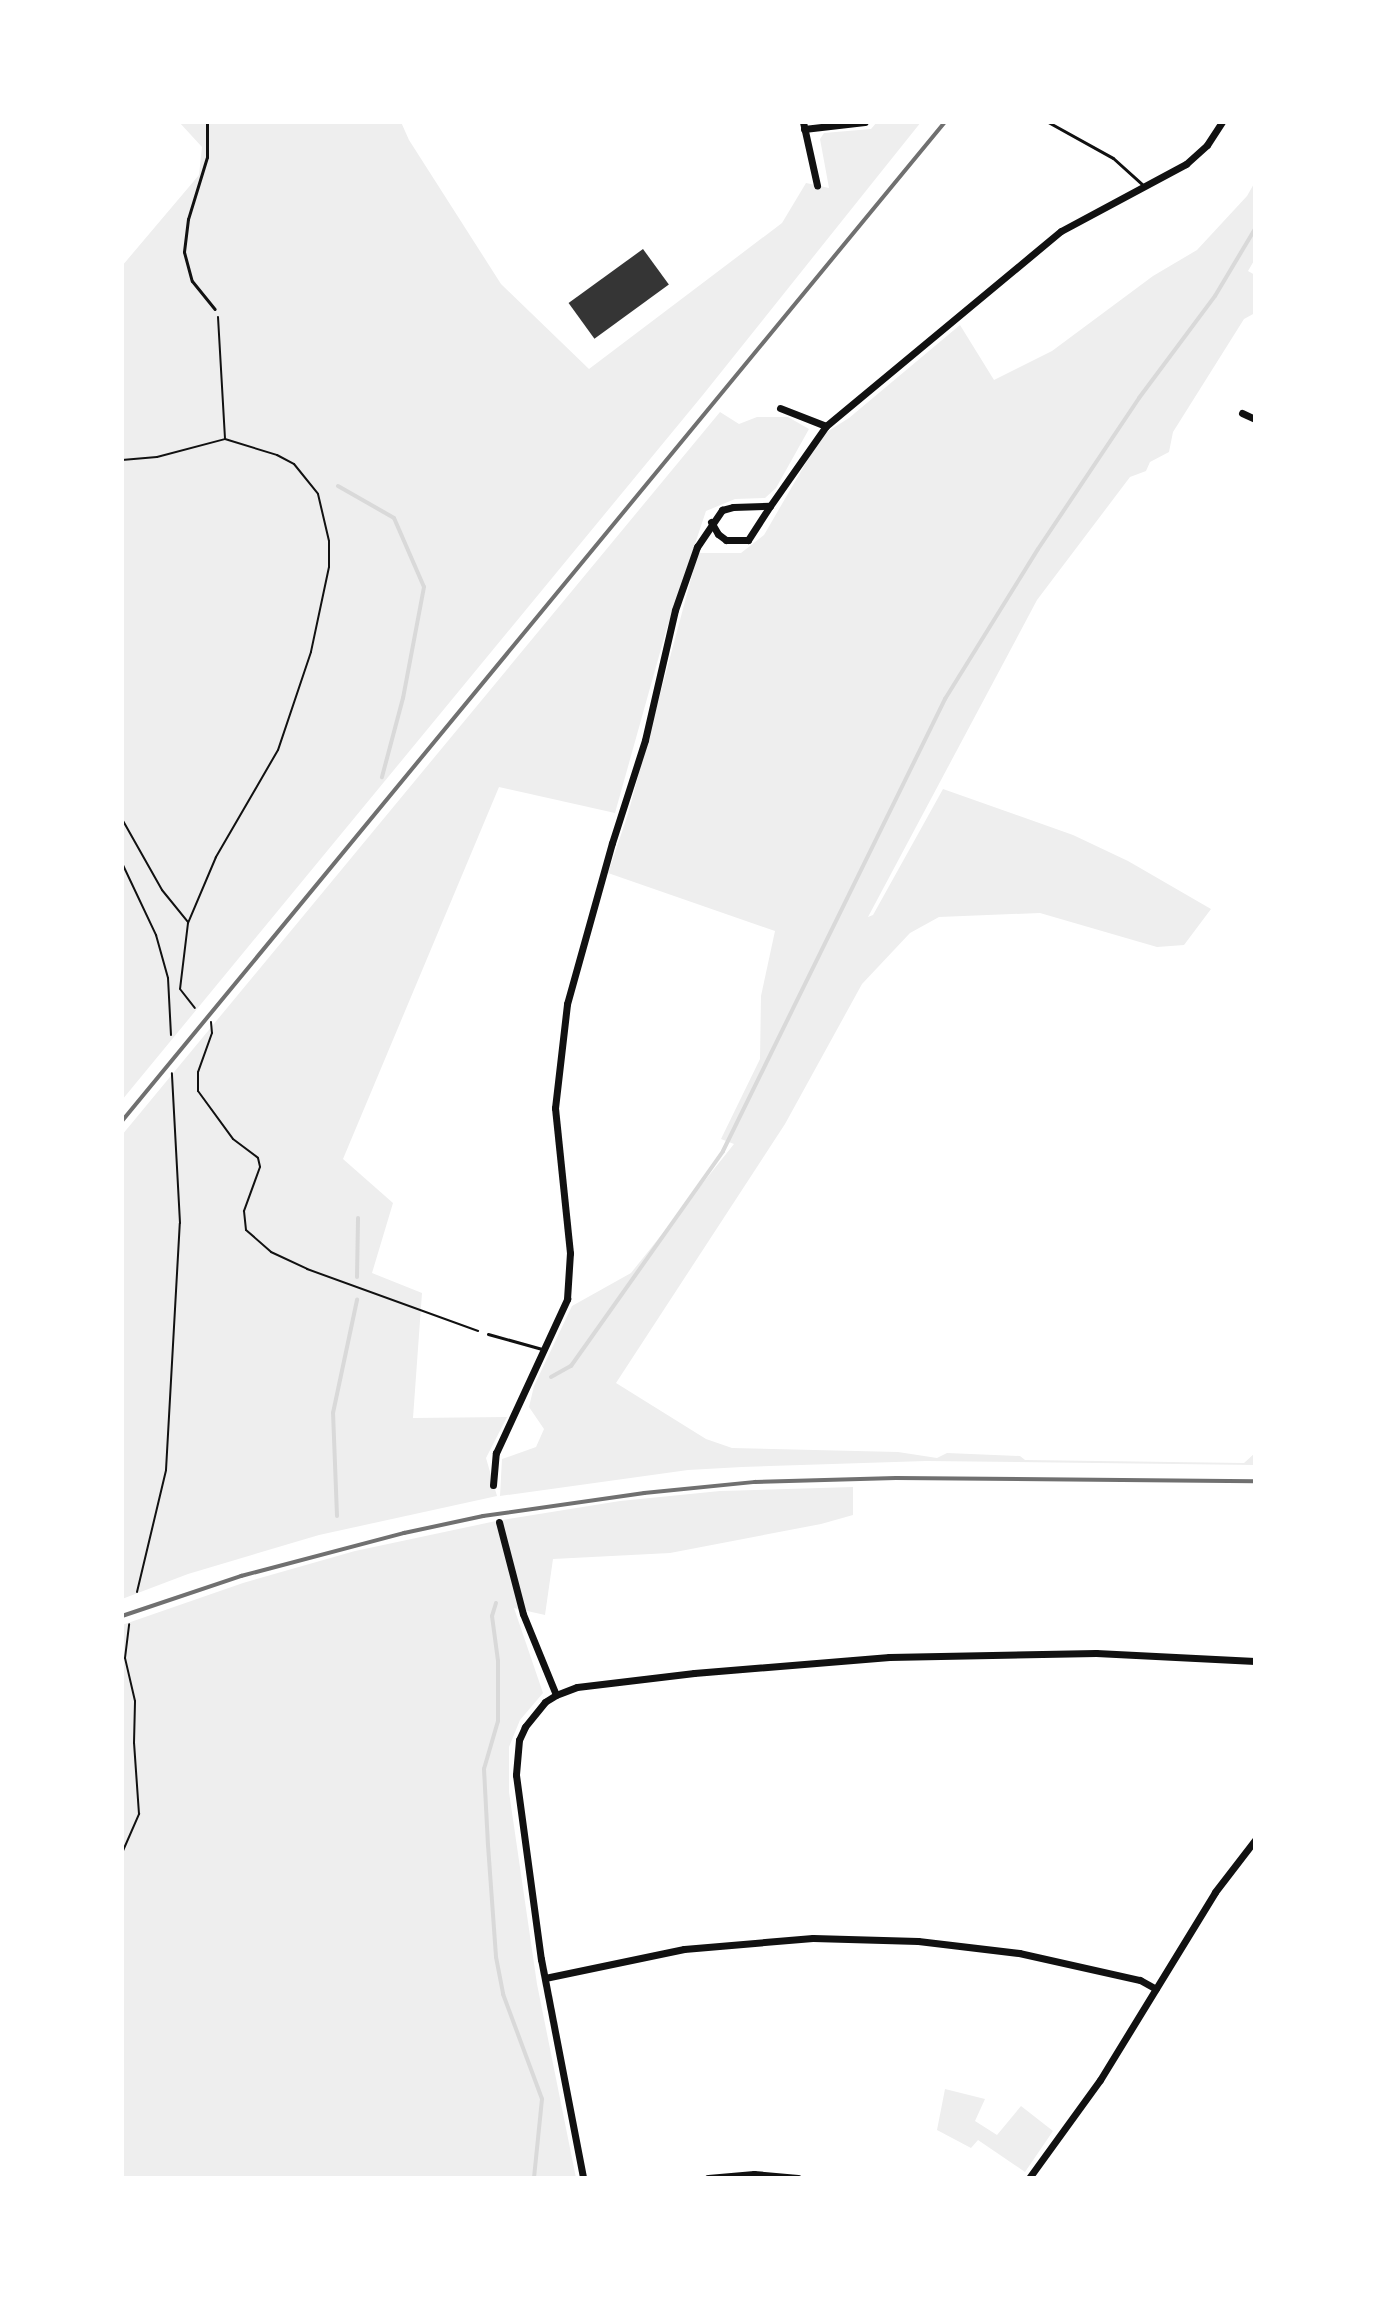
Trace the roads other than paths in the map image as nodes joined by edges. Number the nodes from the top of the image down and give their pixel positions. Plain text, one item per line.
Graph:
1 (207, 122) edge
2 (865, 122) edge
3 (1048, 122) edge
4 (1222, 122) edge
5 (803, 126) edge
6 (817, 185) dead end
7 (1145, 186) junction
8 (215, 309) road end
9 (780, 408) dead end
10 (1242, 413) dead end
11 (1255, 419) edge
12 (826, 426) junction
13 (770, 506) junction
14 (711, 522) junction
15 (488, 1334) road end
16 (545, 1349) junction
17 (493, 1485) dead end
18 (499, 1522) dead end
19 (1255, 1661) edge
20 (556, 1695) junction
21 (1255, 1840) edge
22 (545, 1978) junction
23 (1156, 1989) junction
24 (583, 2178) edge
25 (708, 2178) edge
26 (798, 2178) edge
27 (1029, 2178) edge

1 - 8 lane
2 - 5 street
3 - 7 lane
4 - 7 street
5 - 6 street
7 - 12 street
9 - 12 street
10 - 11 street
12 - 13 street
13 - 14 street
13 - 14 street
14 - 16 street
15 - 16 lane
16 - 17 street
18 - 20 street
19 - 20 street
20 - 22 street
21 - 23 street
22 - 23 street
22 - 24 street
23 - 27 street
25 - 26 street

